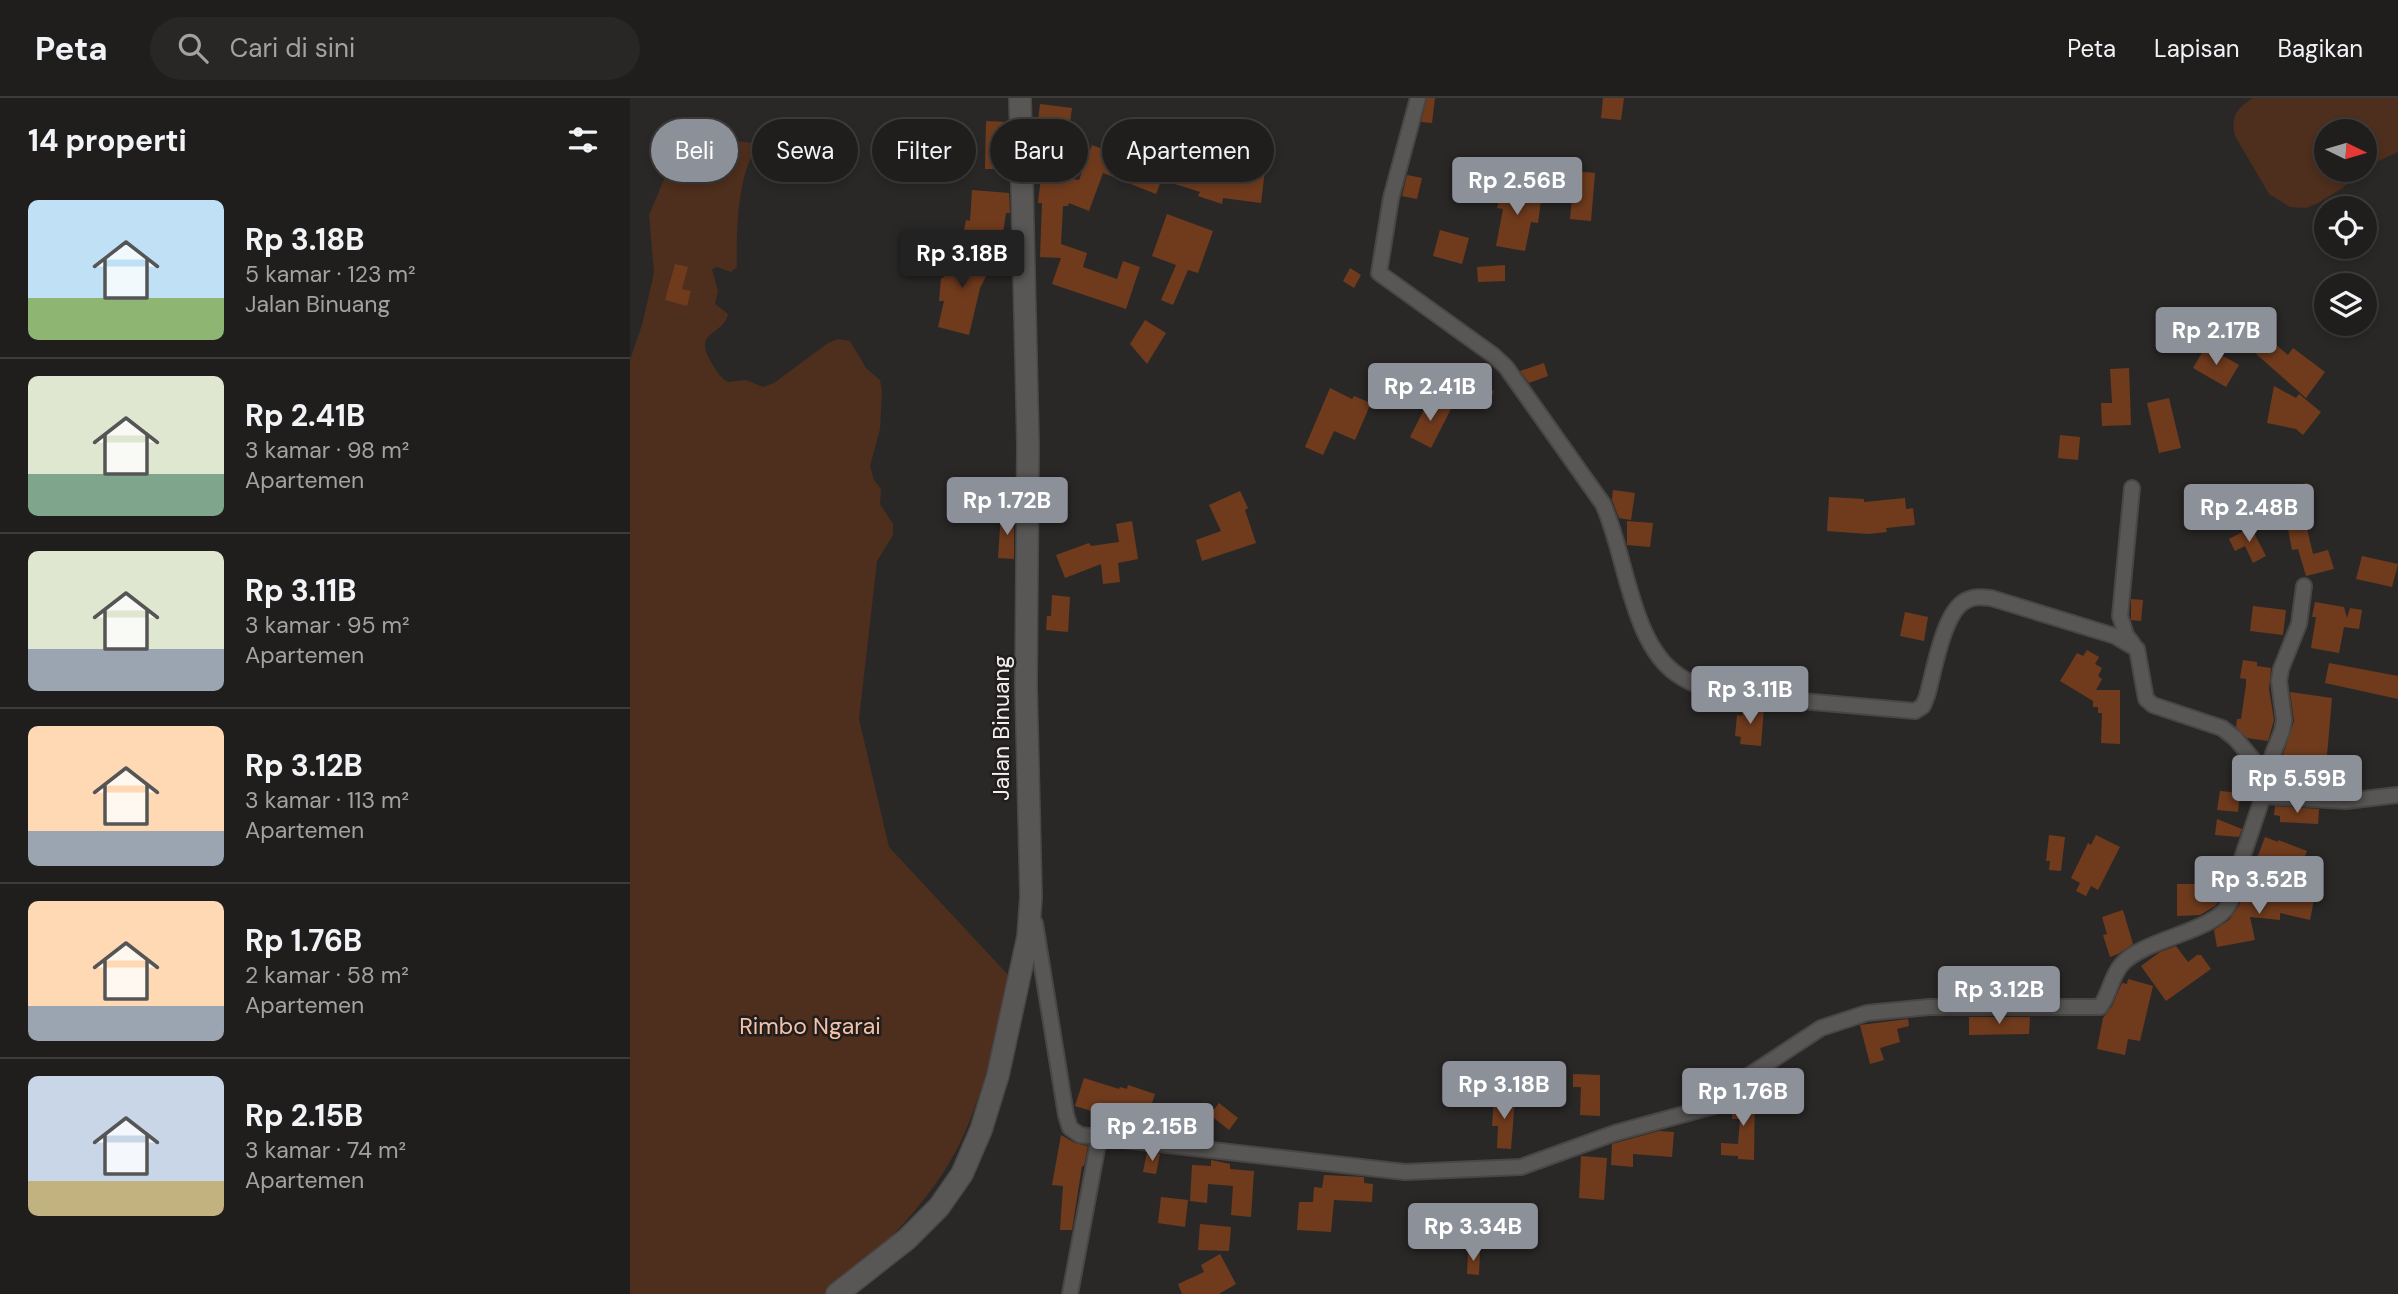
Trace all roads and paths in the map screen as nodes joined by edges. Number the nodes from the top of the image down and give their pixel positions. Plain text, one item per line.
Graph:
1 (1020, 98) edge
2 (1418, 98) edge
3 (2132, 488) dead end
4 (2304, 586) dead end
5 (2137, 649) junction
6 (2265, 774) junction
7 (2398, 795) edge
8 (2263, 796) junction
9 (1031, 897) junction
10 (1099, 1138) junction
11 (837, 1294) edge
12 (1070, 1294) edge

1 - 9 main road, Jalan Binuang
2 - 5 street
3 - 5 street
4 - 6 street
5 - 6 street
6 - 8 street
7 - 8 street
8 - 10 street
9 - 10 street
9 - 11 main road, Jalan Binuang
10 - 12 street

